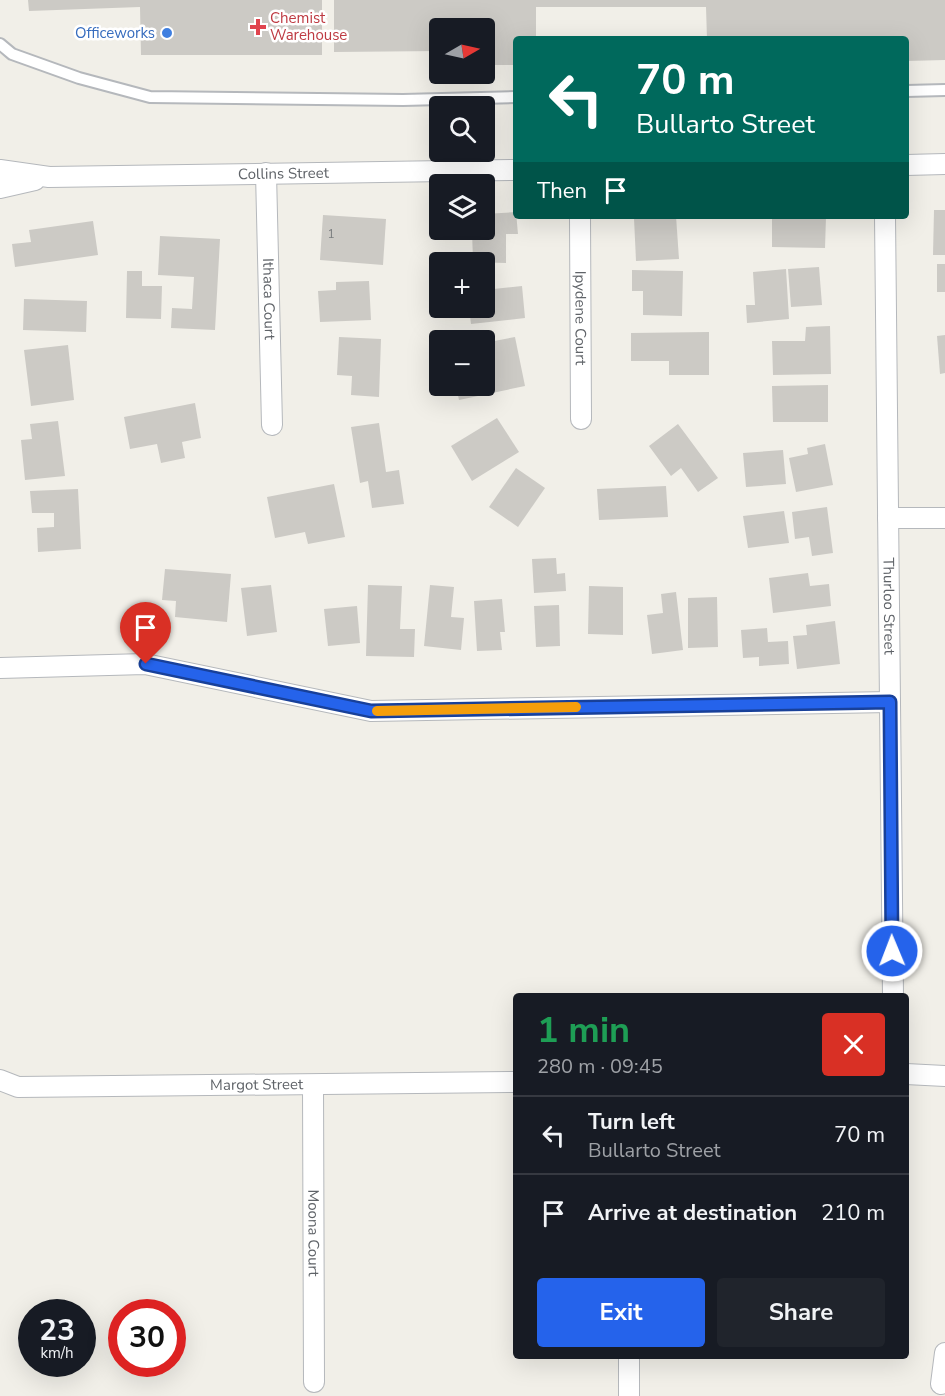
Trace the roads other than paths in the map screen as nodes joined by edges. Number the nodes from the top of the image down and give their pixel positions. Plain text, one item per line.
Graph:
1 (0, 44) edge
2 (945, 90) edge
3 (909, 91) edge
4 (513, 97) edge
5 (945, 164) edge
6 (909, 165) edge
7 (0, 170) edge
8 (513, 170) edge
9 (266, 173) junction
10 (49, 177) junction
11 (0, 188) edge
12 (580, 219) edge
13 (885, 219) edge
14 (581, 419) dead end
15 (272, 426) dead end
16 (888, 518) junction
17 (945, 518) edge
18 (0, 668) edge
19 (890, 702) junction
20 (893, 993) edge
21 (909, 1074) edge
22 (945, 1076) edge
23 (0, 1080) edge
24 (513, 1082) edge
25 (313, 1085) junction
26 (945, 1353) edge
27 (629, 1359) edge
28 (314, 1382) dead end
29 (941, 1384) dead end
30 (629, 1396) edge

1 - 4 lane
2 - 3 lane
5 - 6 street
7 - 10 street, Collins Street
8 - 9 street, Collins Street
9 - 10 street, Collins Street
9 - 15 street, Ithaca Court
10 - 11 street, Collins Street
12 - 14 street, Ipydene Court
13 - 16 street, Thurloo Street
16 - 17 street
16 - 19 street, Thurloo Street
18 - 19 street
19 - 20 street, Thurloo Street
21 - 22 street
23 - 25 street, Margot Street
24 - 25 street, Margot Street
25 - 28 street, Moona Court
26 - 29 street
27 - 30 street

